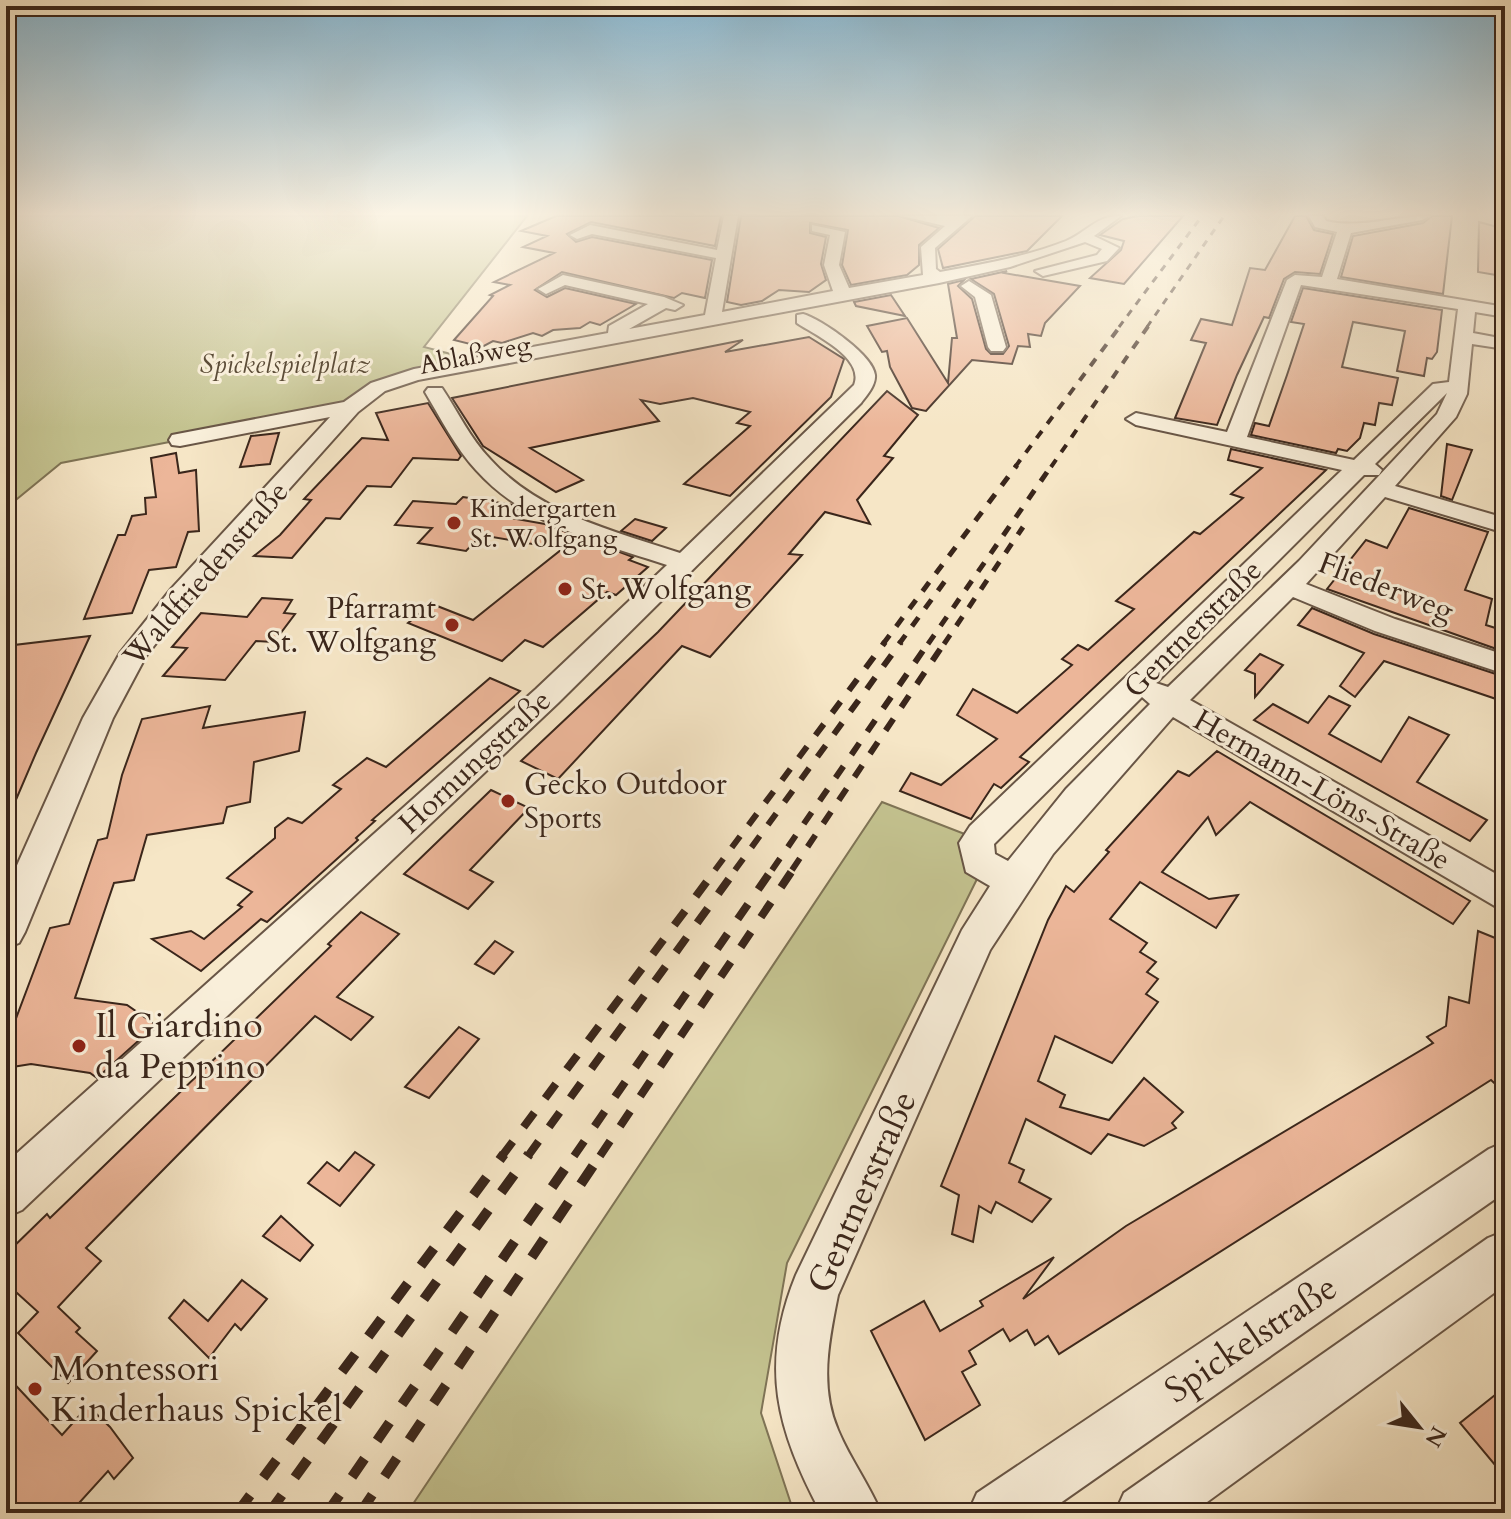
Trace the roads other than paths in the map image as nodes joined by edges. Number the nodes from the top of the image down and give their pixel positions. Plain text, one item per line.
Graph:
1 (550, 287) edge
2 (595, 287) edge
3 (714, 287) edge
4 (841, 287) edge
5 (890, 287) edge
6 (965, 287) edge
7 (970, 287) edge
8 (1292, 287) edge
9 (1356, 287) edge
10 (546, 289) dead end
11 (1500, 294) dead end
12 (846, 295) junction
13 (664, 302) junction
14 (1473, 307) junction
15 (1505, 312) edge
16 (707, 314) junction
17 (803, 319) junction
18 (617, 330) junction
19 (1462, 337) junction
20 (1505, 344) edge
21 (997, 347) dead end
22 (471, 365) junction
23 (553, 368) dead end
24 (1457, 387) junction
25 (351, 407) junction
26 (1136, 419) dead end
27 (180, 440) dead end
28 (1235, 440) junction
29 (1358, 466) junction
30 (1384, 481) junction
31 (1505, 526) edge
32 (687, 563) junction
33 (1289, 586) junction
34 (1505, 665) edge
35 (1138, 683) junction
36 (1172, 702) junction
37 (1012, 881) junction
38 (1505, 897) edge
39 (6, 932) edge
40 (1505, 1165) edge
41 (6, 1194) edge
42 (1505, 1255) edge
43 (852, 1513) edge
44 (997, 1513) edge
45 (1144, 1513) edge

1 - 10 street
2 - 13 street
3 - 16 street
4 - 12 street
5 - 12 street
6 - 17 street, Ablaßweg
7 - 21 street
8 - 28 street
9 - 14 street
11 - 14 street
12 - 16 street
13 - 16 street
13 - 18 street
14 - 15 street
14 - 19 street, Gentnerstraße
16 - 18 street
16 - 22 street
17 - 23 street, Ablaßweg
17 - 32 street, Hornungstraße
18 - 22 street
19 - 20 street
19 - 24 street, Gentnerstraße
22 - 25 street
24 - 29 street, Gentnerstraße
24 - 30 street, Gentnerstraße
25 - 27 street, Ablaßweg
25 - 32 street, Ablaßweg
25 - 39 street, Waldfriedenstraße
26 - 28 street
28 - 29 street
29 - 30 street
29 - 35 street, Gentnerstraße
30 - 31 street
30 - 33 street, Gentnerstraße
32 - 41 street, Hornungstraße
33 - 34 street, Fliederweg
33 - 36 street, Gentnerstraße
35 - 36 street, Hermann-Löns-Straße
35 - 37 street, Gentnerstraße
36 - 37 street, Gentnerstraße
36 - 38 street, Hermann-Löns-Straße
37 - 43 street, Gentnerstraße
40 - 44 street, Spickelstraße
42 - 45 street

